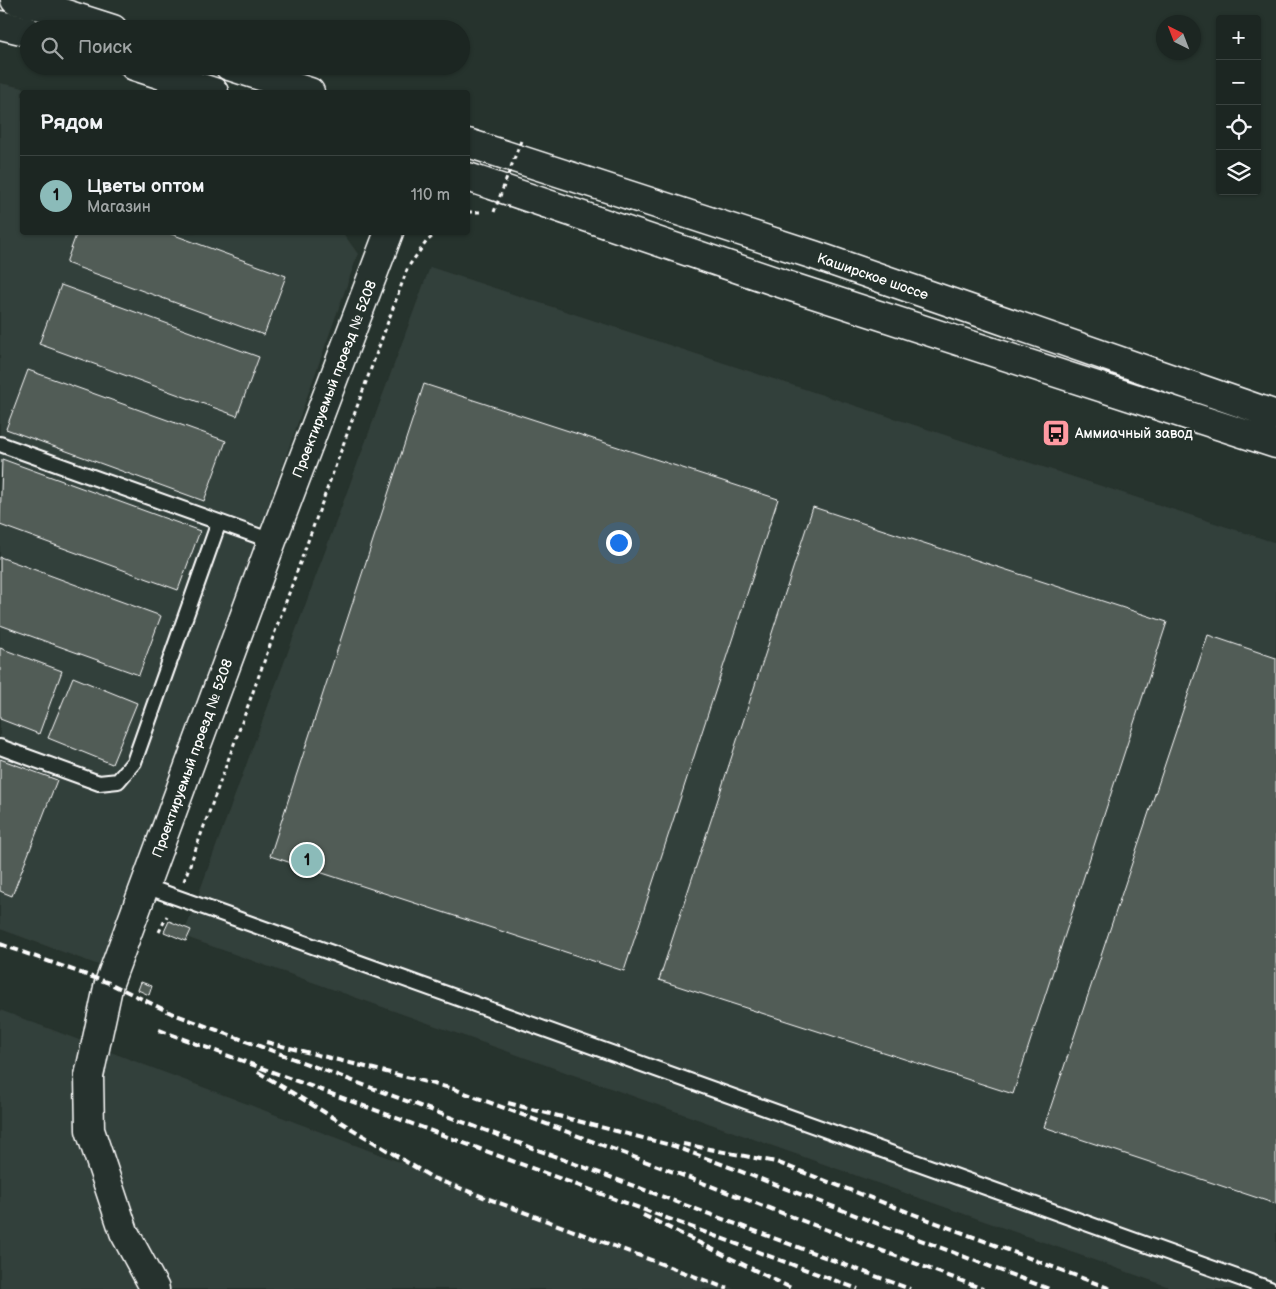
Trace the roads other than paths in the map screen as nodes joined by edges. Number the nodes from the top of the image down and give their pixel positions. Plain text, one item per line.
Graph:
1 (15, 0) edge
2 (53, 9) edge
3 (86, 20) edge
4 (0, 25) edge
5 (20, 30) edge
6 (162, 75) edge
7 (257, 75) edge
8 (208, 90) edge
9 (304, 90) edge
10 (470, 144) edge
11 (470, 178) edge
12 (389, 235) edge
13 (1276, 414) edge
14 (0, 444) edge
15 (1276, 444) edge
16 (219, 522) junction
17 (272, 541) junction
18 (0, 747) edge
19 (145, 886) junction
20 (155, 1289) edge
21 (1270, 1289) edge

1 - 2 main road
2 - 3 main road
4 - 5 main road
6 - 8 main road
7 - 9 main road
10 - 13 main road, Каширское шоссе
11 - 15 main road
12 - 17 main road, Проектируемый проезд № 5208
14 - 16 lane
16 - 17 lane
16 - 18 lane
17 - 19 main road, Проектируемый проезд № 5208
19 - 20 main road, Проектируемый проезд № 5208
19 - 21 lane

